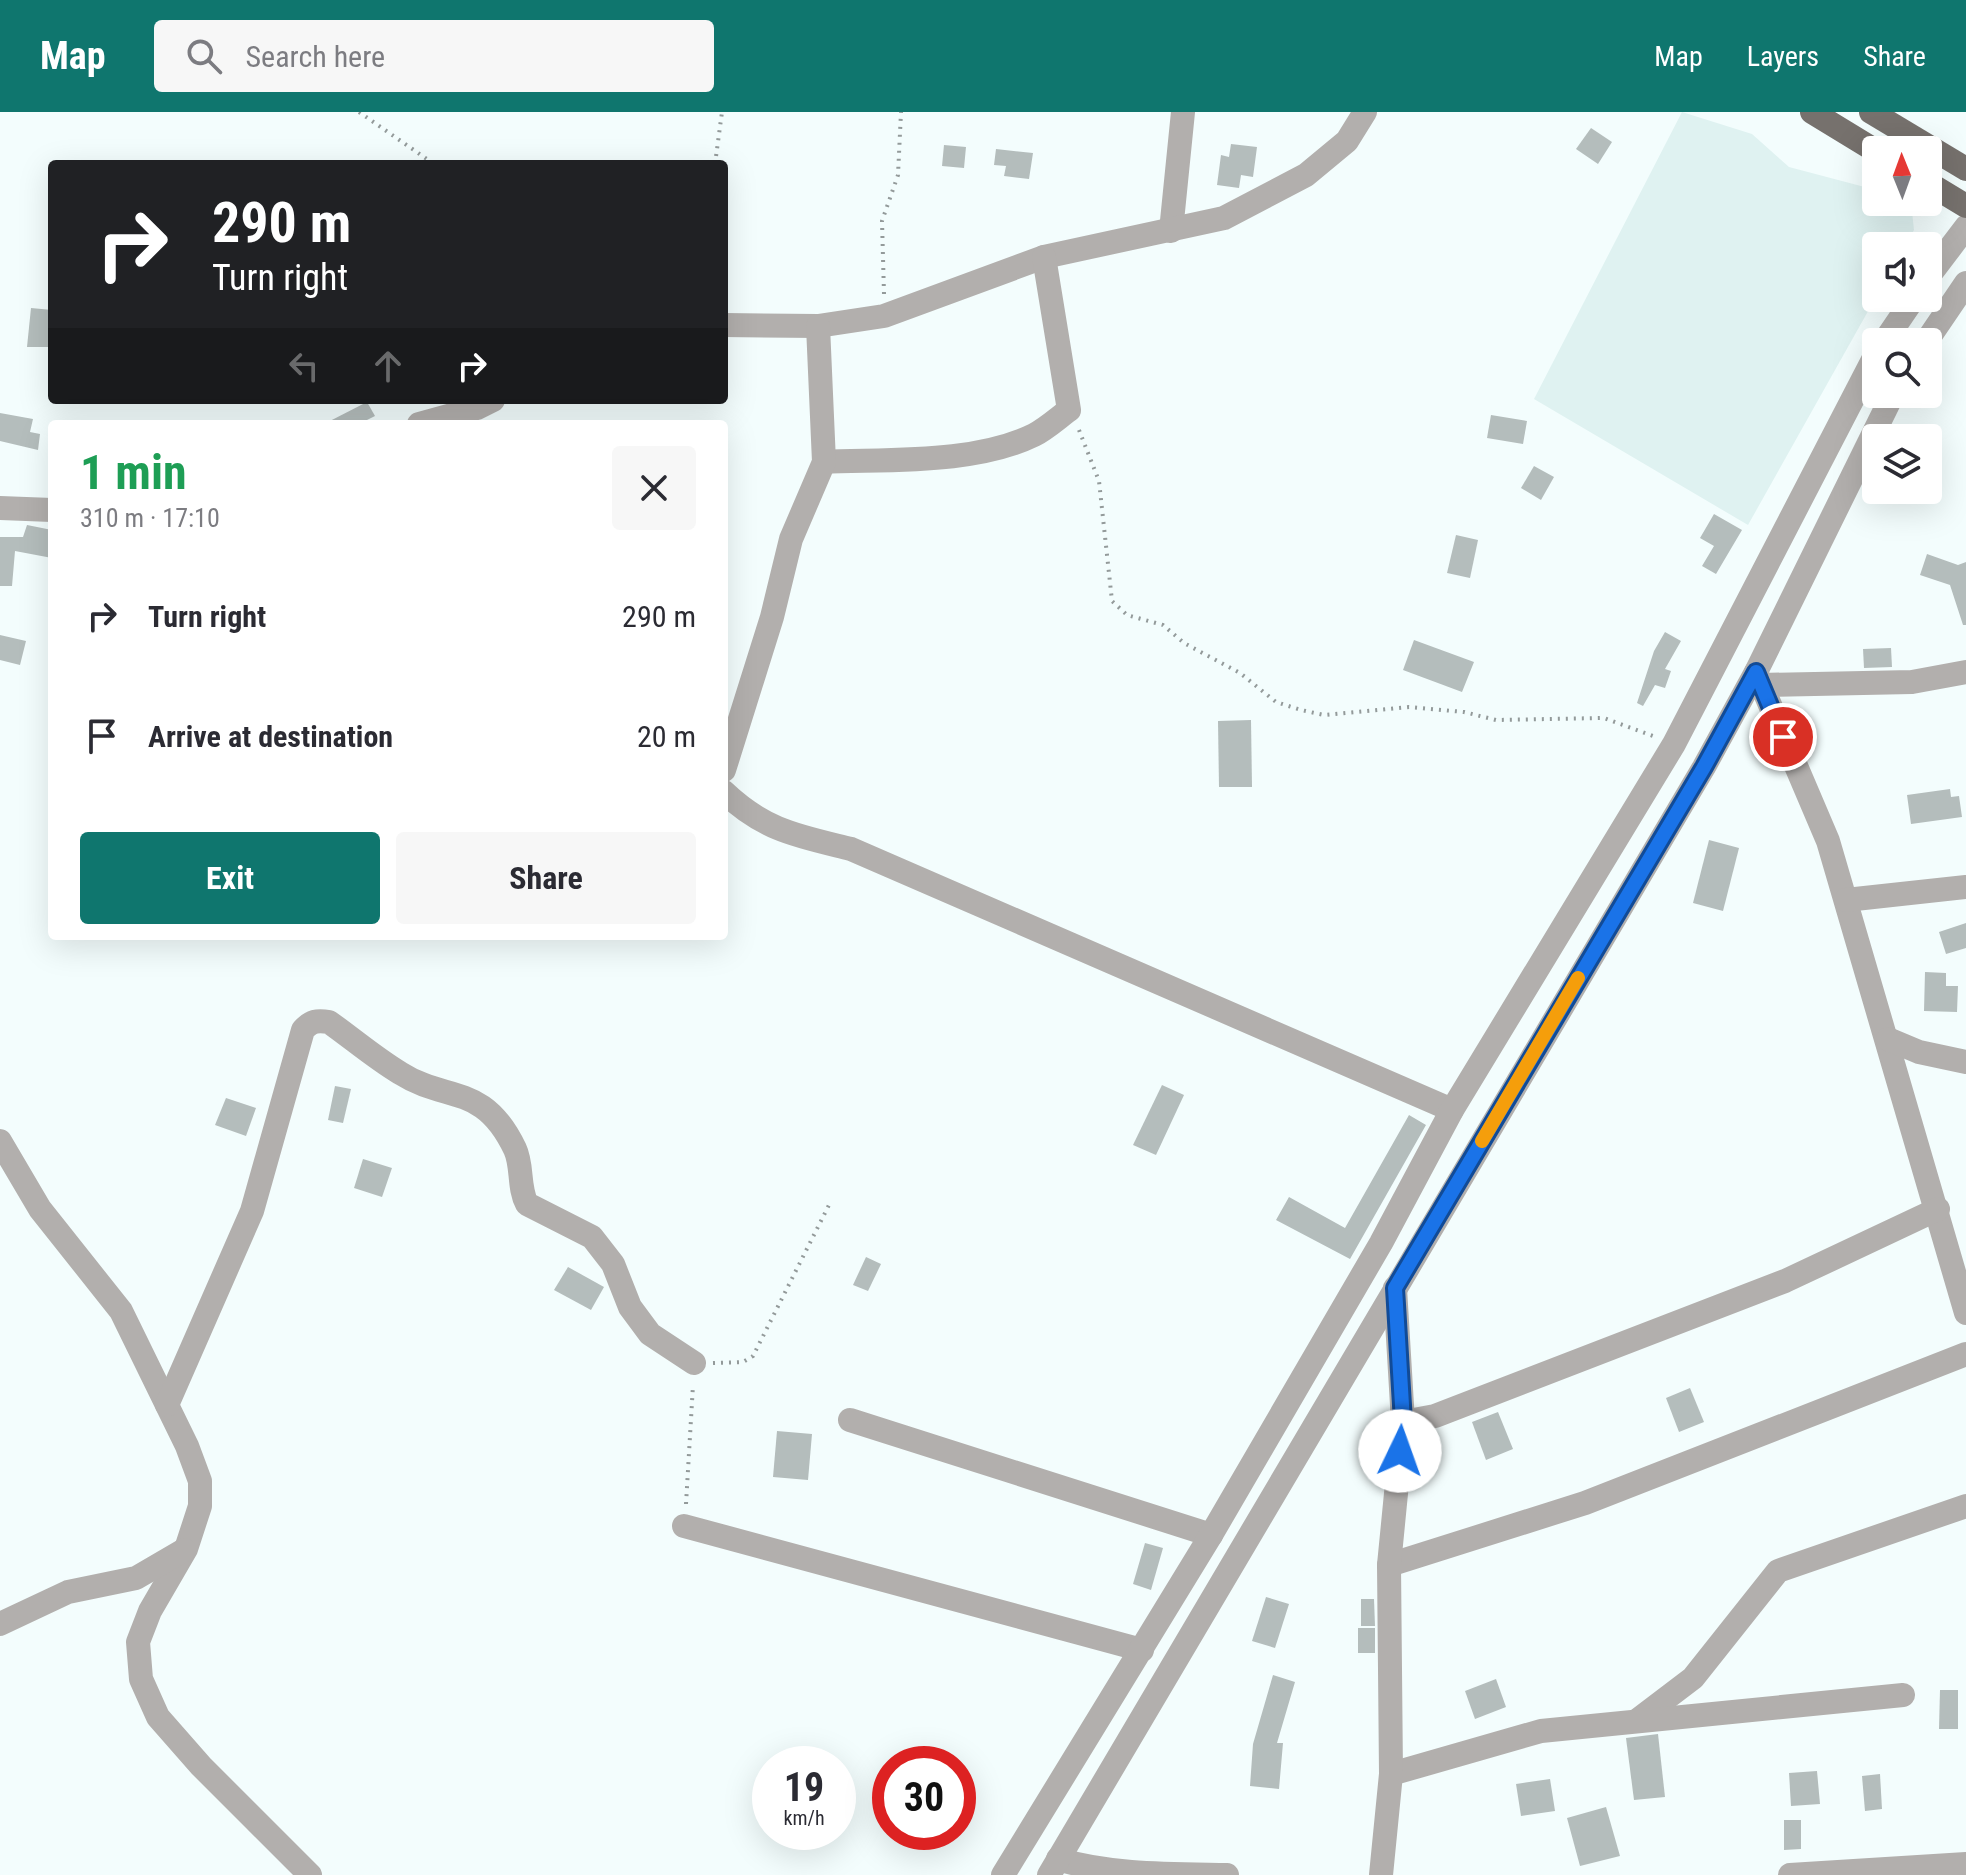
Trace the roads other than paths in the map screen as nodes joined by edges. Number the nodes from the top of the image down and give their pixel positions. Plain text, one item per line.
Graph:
1 (1183, 112) edge
2 (1365, 112) edge
3 (1812, 112) edge
4 (1871, 112) edge
5 (1862, 142) edge
6 (1966, 169) edge
7 (1942, 191) edge
8 (1966, 206) edge
9 (1966, 227) edge
10 (1171, 231) junction
11 (1044, 257) junction
12 (1942, 259) edge
13 (1966, 283) edge
14 (728, 325) edge
15 (818, 326) junction
16 (1935, 328) edge
17 (1862, 381) edge
18 (485, 404) edge
19 (1886, 408) edge
20 (434, 420) edge
21 (824, 462) junction
22 (0, 508) edge
23 (48, 510) edge
24 (1966, 672) edge
25 (1758, 678) junction
26 (728, 757) edge
27 (728, 795) edge
28 (1966, 887) edge
29 (1846, 900) junction
30 (1888, 1039) junction
31 (1966, 1062) edge
32 (1452, 1110) junction
33 (0, 1141) edge
34 (1938, 1209) junction
35 (1395, 1288) junction
36 (1966, 1313) edge
37 (1966, 1354) edge
38 (694, 1363) road end
39 (167, 1405) junction
40 (850, 1420) dead end
41 (1403, 1422) junction
42 (1966, 1506) edge
43 (684, 1526) road end
44 (1211, 1535) junction
45 (186, 1549) junction
46 (1389, 1565) junction
47 (0, 1624) edge
48 (1142, 1650) junction
49 (1903, 1695) dead end
50 (1639, 1719) junction
51 (1391, 1774) junction
52 (1966, 1864) edge
53 (1053, 1867) edge
54 (310, 1875) edge
55 (1003, 1875) edge
56 (1227, 1875) edge
57 (1381, 1875) edge
58 (1790, 1875) edge

1 - 10 street
2 - 10 street
3 - 5 main road
4 - 6 main road
7 - 8 main road
9 - 12 street
10 - 11 street
11 - 15 street
11 - 21 street
13 - 16 street
14 - 15 street
15 - 21 street
17 - 32 street
18 - 20 street
19 - 25 street
21 - 26 street
22 - 23 street
24 - 25 street
25 - 29 street
25 - 35 street
27 - 32 street
28 - 29 street
29 - 30 street
30 - 31 street
30 - 34 street
32 - 44 street
33 - 39 street
34 - 36 street
34 - 41 street
35 - 41 street
35 - 53 street
37 - 46 street
38 - 39 street
39 - 45 street
40 - 44 street
41 - 46 street
42 - 50 street
43 - 48 street
44 - 48 street
45 - 47 street
45 - 54 street
46 - 51 street
48 - 55 street
49 - 50 street
50 - 51 street
51 - 57 street
52 - 58 street
53 - 56 street

